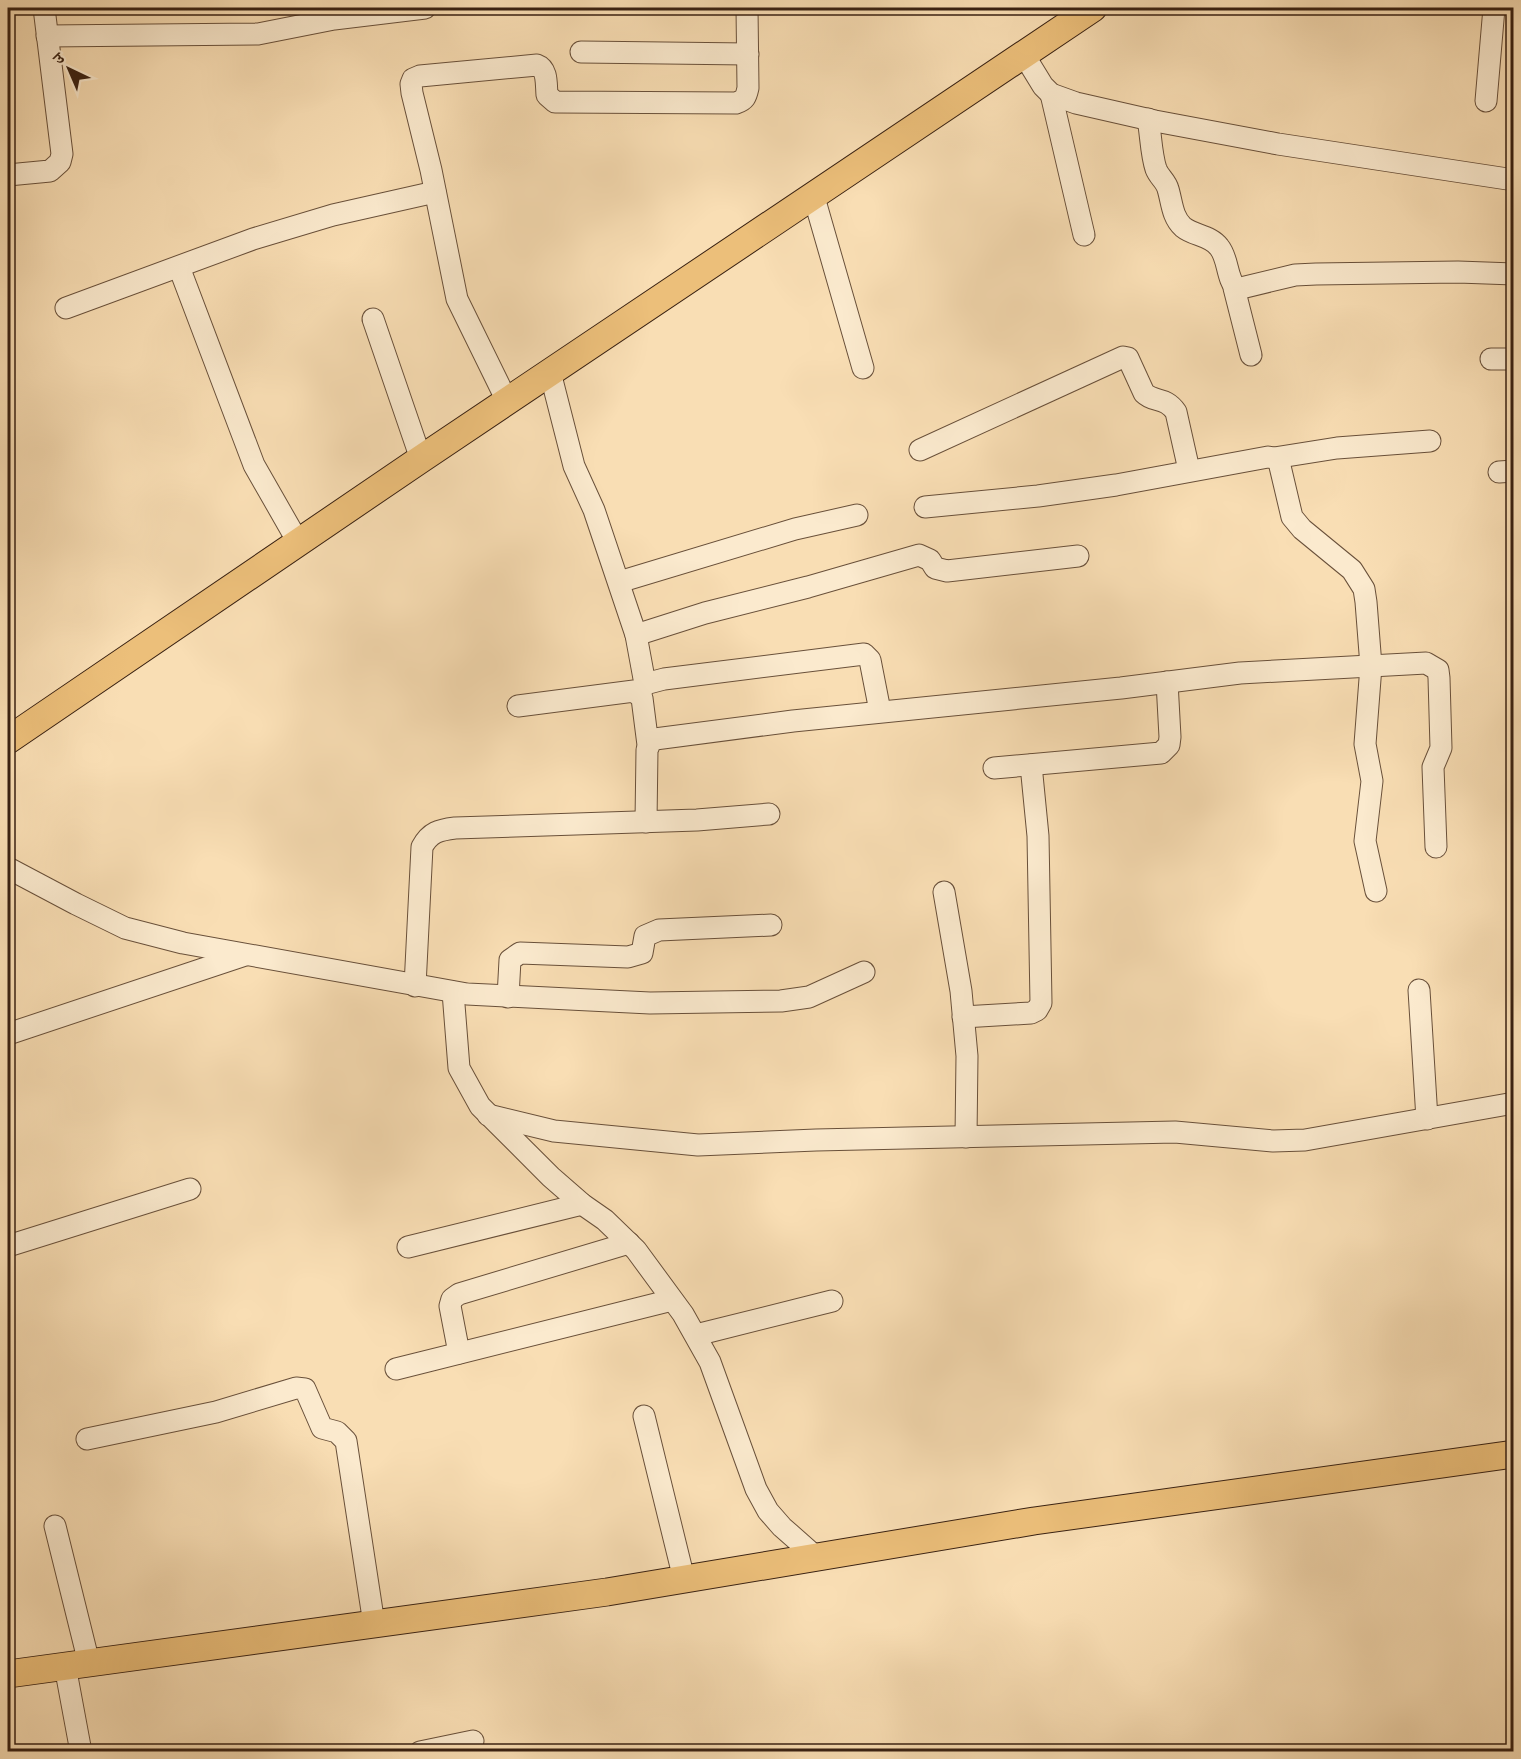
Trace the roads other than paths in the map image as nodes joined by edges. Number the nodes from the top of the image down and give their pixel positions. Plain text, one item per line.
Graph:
1 (44, 8) edge
2 (425, 8) edge
3 (747, 8) edge
4 (1093, 8) edge
5 (1494, 8) edge
6 (47, 36) junction
7 (581, 52) dead end
8 (748, 54) junction
9 (1024, 55) junction
10 (1051, 94) junction
11 (1486, 101) dead end
12 (1148, 119) junction
13 (8, 175) edge
14 (1514, 180) edge
15 (435, 192) junction
16 (813, 194) junction
17 (1084, 235) dead end
18 (179, 267) junction
19 (1514, 274) edge
20 (1234, 288) junction
21 (66, 308) dead end
22 (373, 319) dead end
23 (1251, 355) dead end
24 (1491, 359) dead end
25 (1514, 359) edge
26 (863, 368) dead end
27 (550, 372) junction
28 (507, 401) junction
29 (1430, 441) dead end
30 (920, 450) dead end
31 (1274, 458) junction
32 (421, 459) junction
33 (1189, 470) junction
34 (925, 507) dead end
35 (856, 515) dead end
36 (298, 542) junction
37 (1078, 556) dead end
38 (619, 582) junction
39 (636, 635) junction
40 (1371, 666) junction
41 (1167, 682) junction
42 (642, 689) junction
43 (518, 706) dead end
44 (880, 711) junction
45 (8, 740) edge
46 (648, 745) junction
47 (1031, 765) junction
48 (994, 768) dead end
49 (769, 814) dead end
50 (646, 822) junction
51 (1436, 847) dead end
52 (8, 868) edge
53 (1376, 891) dead end
54 (944, 892) dead end
55 (771, 925) dead end
56 (248, 954) junction
57 (864, 972) dead end
58 (415, 986) junction
59 (1419, 990) dead end
60 (453, 992) junction
61 (508, 997) junction
62 (963, 1017) junction
63 (8, 1034) edge
64 (1514, 1103) edge
65 (488, 1114) junction
66 (1427, 1119) junction
67 (966, 1137) junction
68 (190, 1189) dead end
69 (582, 1204) junction
70 (629, 1243) junction
71 (8, 1246) edge
72 (408, 1247) dead end
73 (672, 1300) junction
74 (832, 1301) dead end
75 (696, 1335) junction
76 (459, 1353) junction
77 (396, 1369) dead end
78 (644, 1416) dead end
79 (87, 1439) dead end
80 (1514, 1454) edge
81 (55, 1526) dead end
82 (816, 1557) junction
83 (684, 1579) junction
84 (374, 1624) junction
85 (77, 1664) junction
86 (8, 1674) edge
87 (472, 1741) dead end
88 (81, 1752) edge
89 (420, 1752) edge

1 - 6 street
2 - 6 street
3 - 8 street
4 - 9 main road
5 - 11 street
6 - 13 street
7 - 8 street
8 - 15 street
9 - 10 street
9 - 16 main road
10 - 12 street
10 - 17 street
12 - 14 street
12 - 20 street
15 - 18 street
15 - 28 street
16 - 26 street
16 - 27 main road
18 - 21 street
18 - 36 street
19 - 20 street
20 - 23 street
22 - 32 street
24 - 25 street
27 - 28 main road
27 - 38 street
28 - 32 main road
29 - 31 street
30 - 33 street
31 - 33 street
31 - 40 street
32 - 36 main road
33 - 34 street
35 - 38 street
36 - 45 main road
37 - 39 street
38 - 39 street
39 - 42 street
40 - 41 street
40 - 51 street
40 - 53 street
41 - 44 street
41 - 47 street
42 - 43 street
42 - 44 street
42 - 46 street
44 - 46 street
46 - 50 street
47 - 48 street
47 - 62 street
49 - 50 street
50 - 58 street
52 - 56 street
54 - 62 street
55 - 61 street
56 - 58 street
56 - 63 street
57 - 61 street
58 - 60 street
59 - 66 street
60 - 61 street
60 - 65 street
62 - 67 street
64 - 66 street
65 - 67 street
65 - 69 street
66 - 67 street
68 - 71 street
69 - 70 street
69 - 72 street
70 - 73 street
70 - 76 street
73 - 75 street
73 - 76 street
74 - 75 street
75 - 82 street
76 - 77 street
78 - 83 street
79 - 84 street
80 - 82 main road
81 - 85 street
82 - 83 main road
83 - 84 main road
84 - 85 main road
85 - 86 main road
85 - 88 street
87 - 89 street

